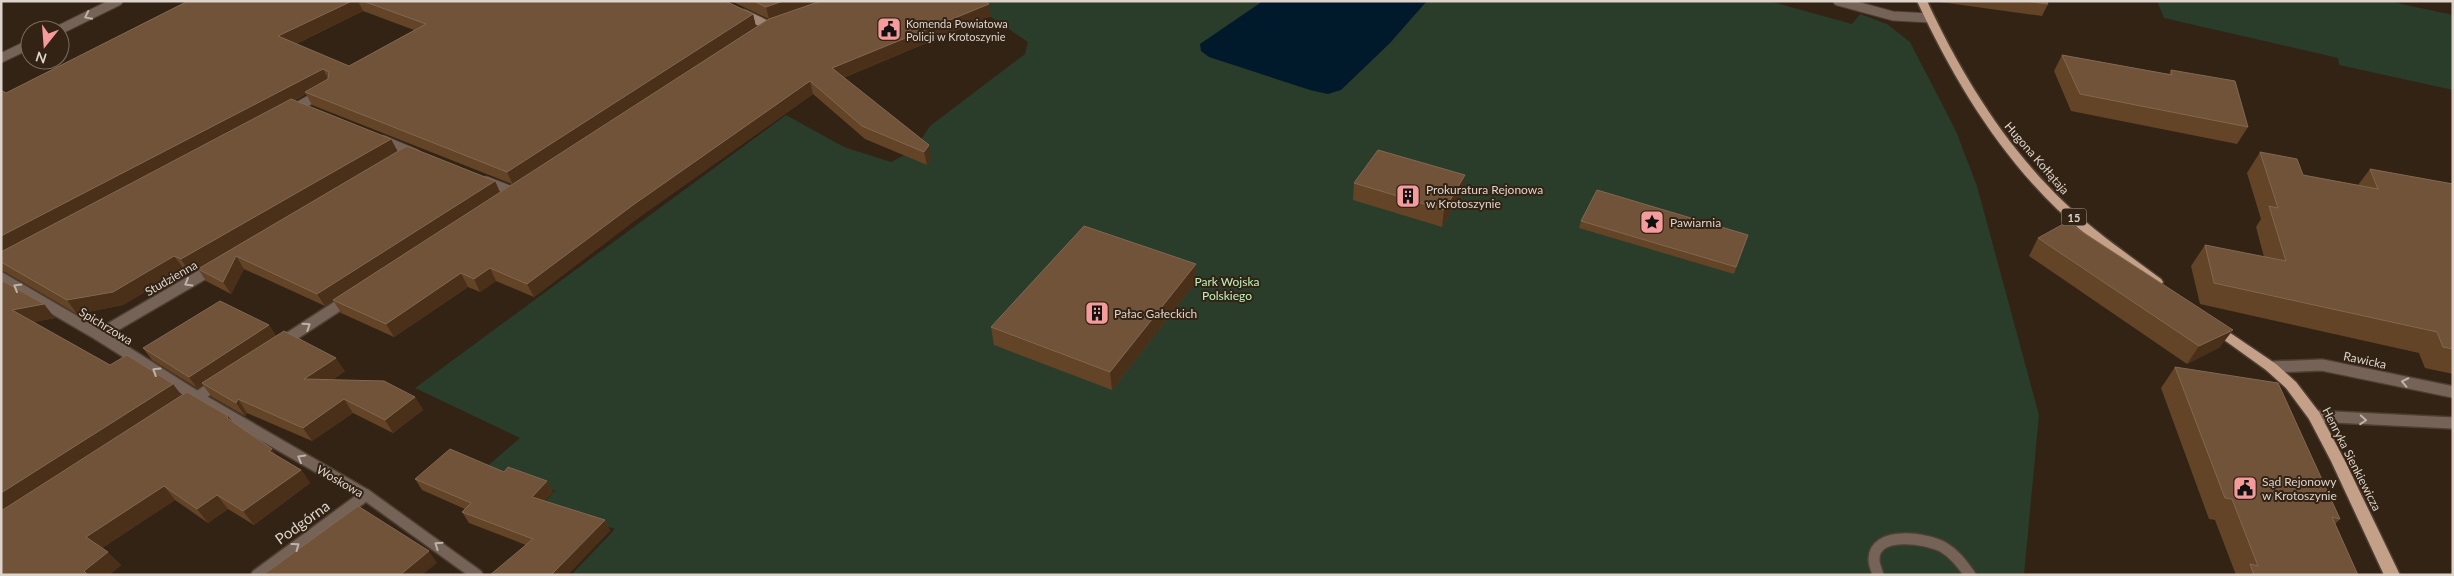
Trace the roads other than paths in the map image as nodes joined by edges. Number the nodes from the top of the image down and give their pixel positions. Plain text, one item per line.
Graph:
1 (118, 1) edge
2 (1838, 1) edge
3 (1922, 1) edge
4 (733, 9) edge
5 (1930, 18) junction
6 (786, 20) edge
7 (70, 25) edge
8 (20, 49) edge
9 (1, 58) edge
10 (330, 88) edge
11 (282, 115) edge
12 (377, 138) edge
13 (429, 159) edge
14 (474, 177) edge
15 (514, 192) edge
16 (217, 266) edge
17 (1, 278) edge
18 (2167, 290) edge
19 (359, 292) edge
20 (2203, 318) edge
21 (99, 336) junction
22 (270, 350) edge
23 (2271, 367) junction
24 (229, 376) edge
25 (2453, 392) edge
26 (197, 397) junction
27 (172, 413) edge
28 (2314, 416) junction
29 (2453, 423) edge
30 (366, 495) junction
31 (257, 575) edge
32 (477, 575) edge
33 (1878, 575) edge
34 (1970, 575) edge
35 (2392, 575) edge

1 -> 7 street
2 - 5 street
3 - 5 main road, Hugona Kołłątaja / 15
4 - 6 street
5 - 18 main road, Hugona Kołłątaja / 15
8 - 9 street
10 - 11 street
12 - 13 street
14 - 15 street
16 -> 21 street, Studzienna
21 -> 17 street, Spichrzowa
22 -> 19 street
20 - 23 main road
26 -> 21 street, Spichrzowa
25 -> 23 street, Rawicka
23 - 28 main road, Henryka Sienkiewicza
24 - 26 street
26 - 27 street
30 -> 26 street, Woskowa
28 -> 29 street
28 - 35 main road, Henryka Sienkiewicza
31 -> 30 street, Podgórna
32 -> 30 street, Woskowa
33 - 34 street

